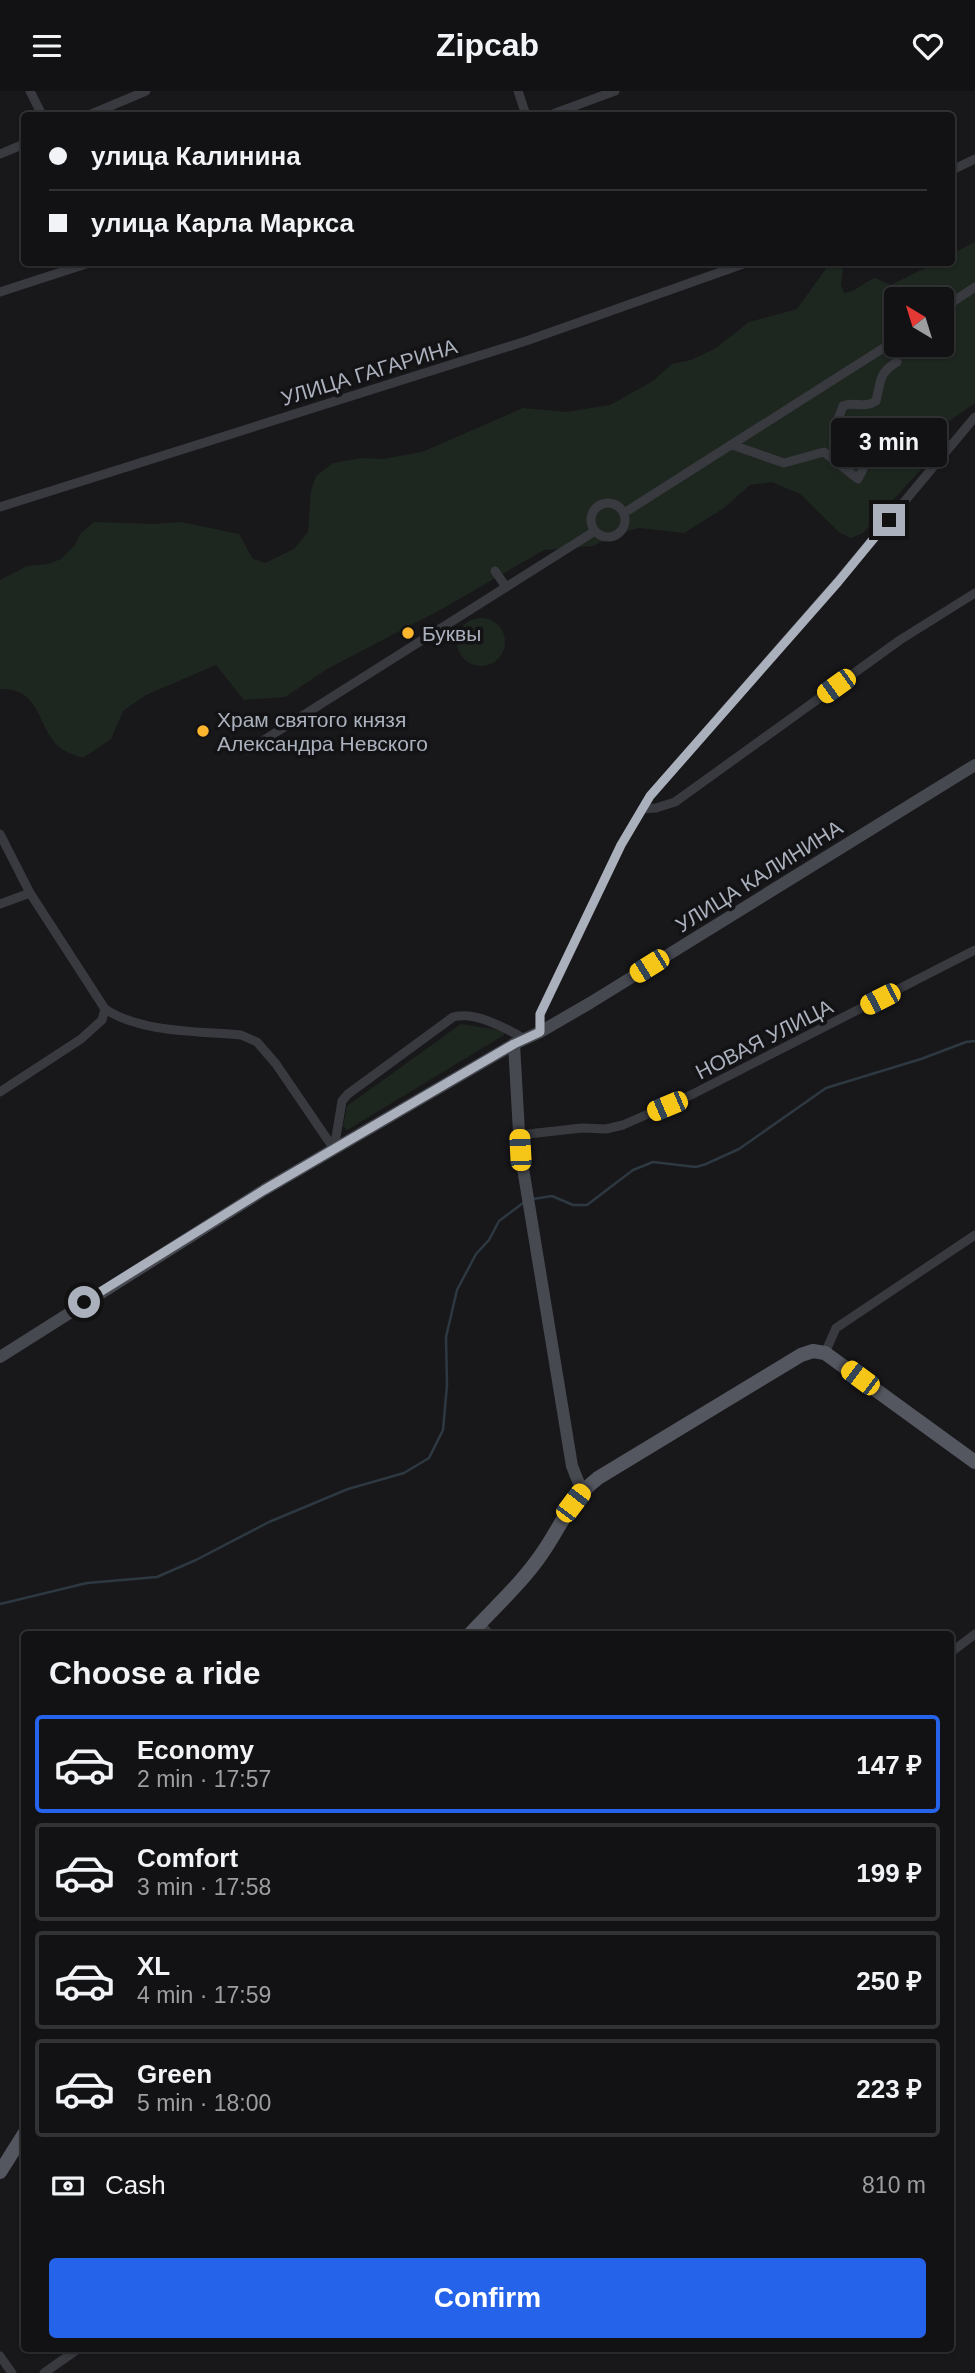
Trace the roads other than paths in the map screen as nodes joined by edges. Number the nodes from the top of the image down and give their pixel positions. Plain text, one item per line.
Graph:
1 (30, 91) edge
2 (146, 91) edge
3 (518, 91) edge
4 (615, 91) edge
5 (40, 112) edge
6 (96, 112) edge
7 (525, 112) edge
8 (558, 112) edge
9 (21, 145) edge
10 (0, 154) edge
11 (975, 159) edge
12 (955, 169) edge
13 (80, 266) edge
14 (738, 266) edge
15 (975, 287) edge
16 (0, 292) edge
17 (954, 301) edge
18 (884, 348) edge
19 (897, 362) dead end
20 (975, 417) edge
21 (733, 445) junction
22 (0, 507) edge
23 (624, 513) junction
24 (595, 531) junction
25 (495, 571) dead end
26 (506, 587) junction
27 (975, 593) edge
28 (248, 750) dead end
29 (975, 765) edge
30 (642, 809) junction
31 (0, 834) edge
32 (30, 893) junction
33 (0, 904) edge
34 (975, 950) edge
35 (105, 1009) junction
36 (540, 1032) junction
37 (519, 1041) junction
38 (0, 1092) edge
39 (519, 1135) junction
40 (334, 1149) junction
41 (975, 1235) edge
42 (825, 1353) junction
43 (0, 1357) edge
44 (975, 1462) edge
45 (582, 1491) junction
46 (485, 1629) edge
47 (975, 1634) edge
48 (954, 1650) edge
49 (21, 2139) edge
50 (0, 2172) edge
51 (74, 2352) edge
52 (0, 2355) edge
53 (12, 2373) edge
54 (44, 2373) edge

1 - 5 street
2 - 6 street
3 - 7 street
4 - 8 street
9 - 10 street
11 - 12 street
13 - 16 street
14 - 22 street, УЛИЦА ГАГАРИНА
15 - 17 street
18 - 21 street
19 - 21 street
20 - 30 street
21 - 23 street
23 - 24 street
23 - 24 street
24 - 26 street
25 - 26 street
26 - 28 street
27 - 30 street
29 - 36 street, УЛИЦА КАЛИНИНА
30 - 36 street
31 - 32 street
32 - 33 street
32 - 35 street
34 - 39 street, НОВАЯ УЛИЦА
35 - 38 street
35 - 40 street
36 - 37 street, УЛИЦА КАЛИНИНА
37 - 39 street
37 - 40 street, УЛИЦА КАЛИНИНА
37 - 40 street
39 - 45 street
40 - 43 street, УЛИЦА КАЛИНИНА
41 - 42 street
42 - 44 main road
42 - 45 main road
45 - 46 main road
47 - 48 street
49 - 50 main road
51 - 54 street
52 - 53 street

